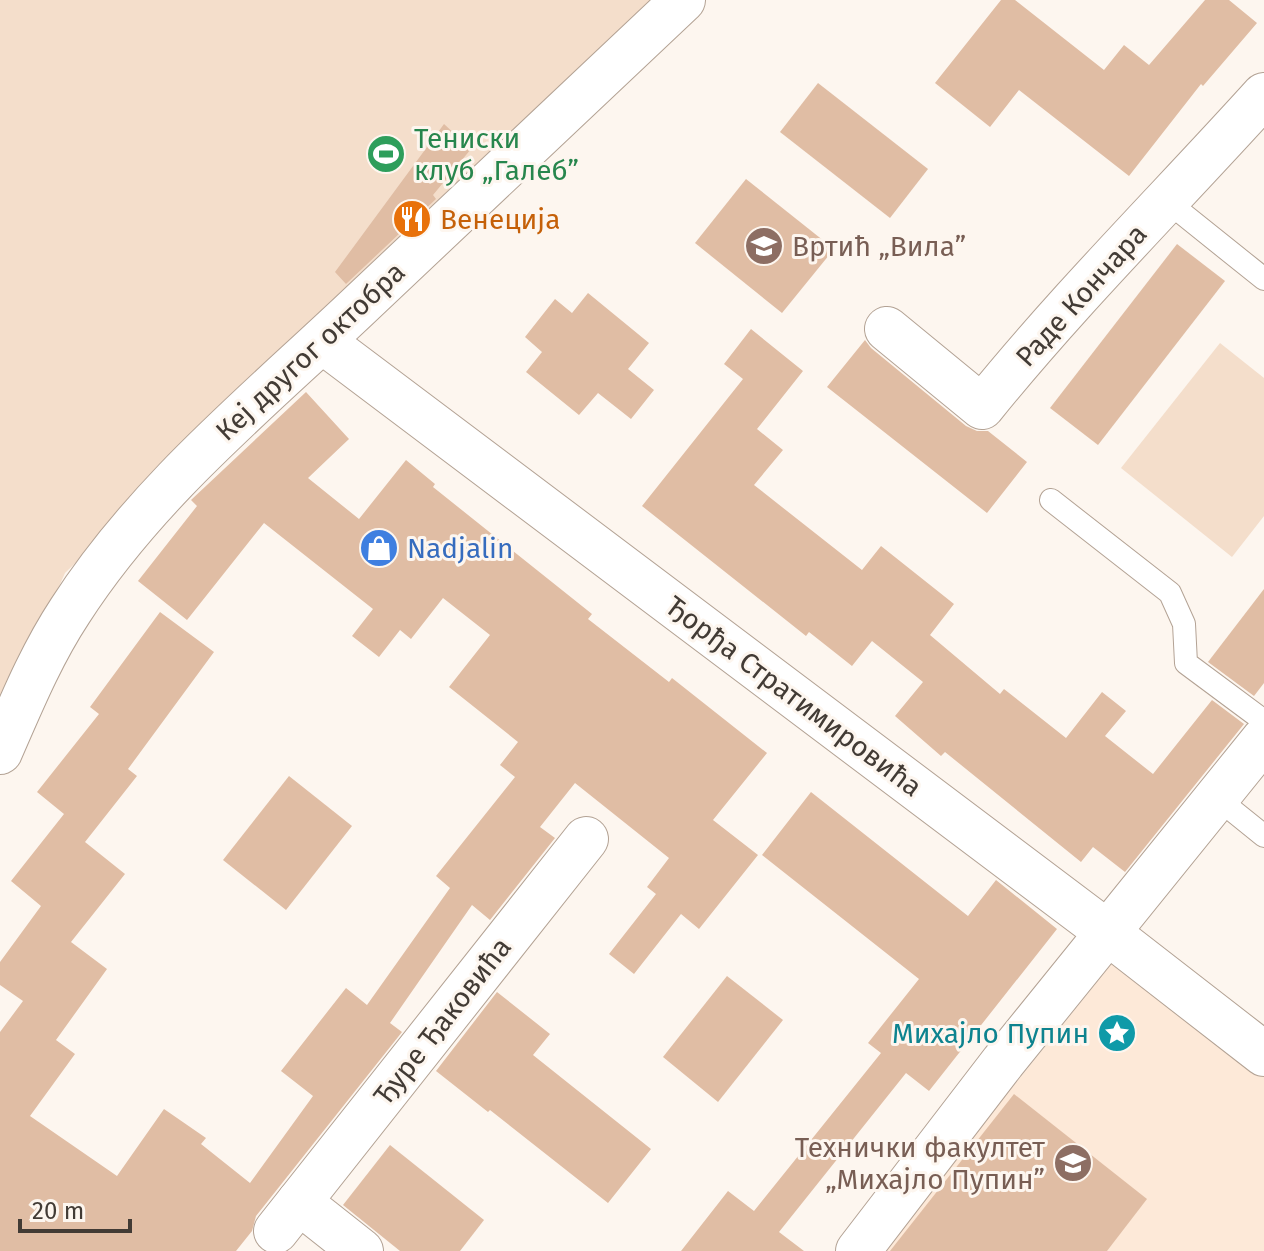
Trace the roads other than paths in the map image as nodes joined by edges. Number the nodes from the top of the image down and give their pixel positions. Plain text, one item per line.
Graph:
1 (683, 0) edge
2 (1264, 95) edge
3 (1168, 202) junction
4 (1264, 279) edge
5 (887, 329) dead end
6 (322, 341) junction
7 (1051, 500) dead end
8 (1264, 721) edge
9 (1264, 739) edge
10 (0, 752) edge
11 (1217, 798) junction
12 (1264, 836) edge
13 (586, 839) dead end
14 (1107, 932) junction
15 (1264, 1054) edge
16 (361, 1251) edge
17 (858, 1251) edge

1 - 6 street, Кеј другог октобра
2 - 3 street, Раде Кончара
3 - 4 lane
3 - 5 street, Раде Кончара
6 - 10 street, Кеј другог октобра
6 - 14 street, Ђорђа Стратимировића
7 - 8 lane
9 - 11 street
11 - 12 lane
11 - 14 street
13 - 16 street, Ђуре Ђаковића
14 - 15 street, Ђорђа Стратимировића
14 - 17 street

